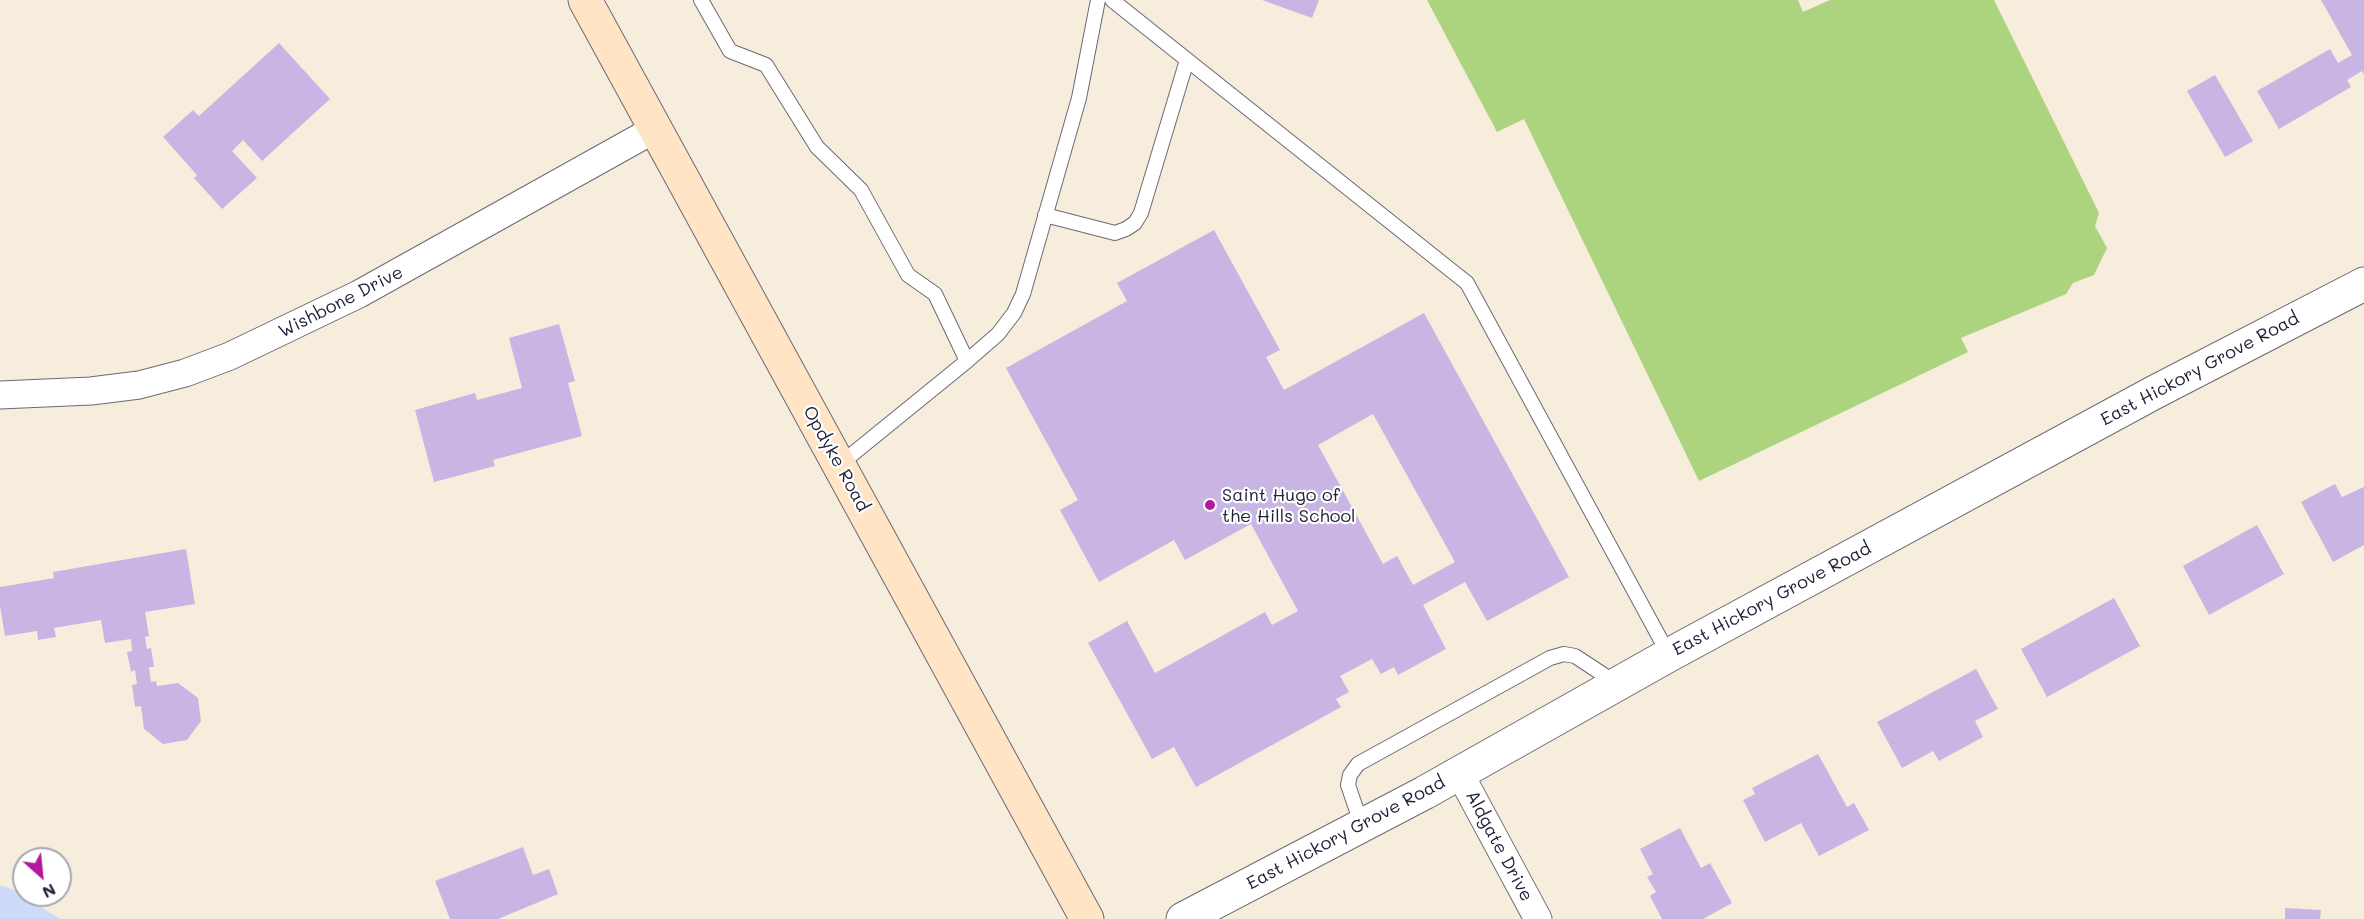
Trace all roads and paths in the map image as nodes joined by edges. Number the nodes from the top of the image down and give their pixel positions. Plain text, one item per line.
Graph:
1 (585, 0) edge
2 (701, 0) edge
3 (1098, 0) edge
4 (1112, 0) edge
5 (1187, 60) junction
6 (655, 129) junction
7 (1045, 215) junction
8 (2364, 284) edge
9 (967, 361) junction
10 (0, 395) edge
11 (839, 465) junction
12 (1669, 655) junction
13 (1618, 684) junction
14 (1460, 774) junction
15 (1362, 826) junction
16 (1087, 919) edge
17 (1183, 919) edge
18 (1538, 919) edge

1 - 6 main road, Opdyke Road
2 - 9 lane
3 - 7 lane
4 - 5 lane
5 - 7 lane
5 - 12 lane
6 - 10 street, Wishbone Drive
6 - 11 main road, Opdyke Road
7 - 9 lane
8 - 12 street, East Hickory Grove Road
9 - 11 lane
11 - 16 main road, Opdyke Road
12 - 13 street, East Hickory Grove Road
13 - 14 street, East Hickory Grove Road
13 - 15 lane
14 - 15 street, East Hickory Grove Road
14 - 18 street, Aldgate Drive
15 - 17 street, East Hickory Grove Road

